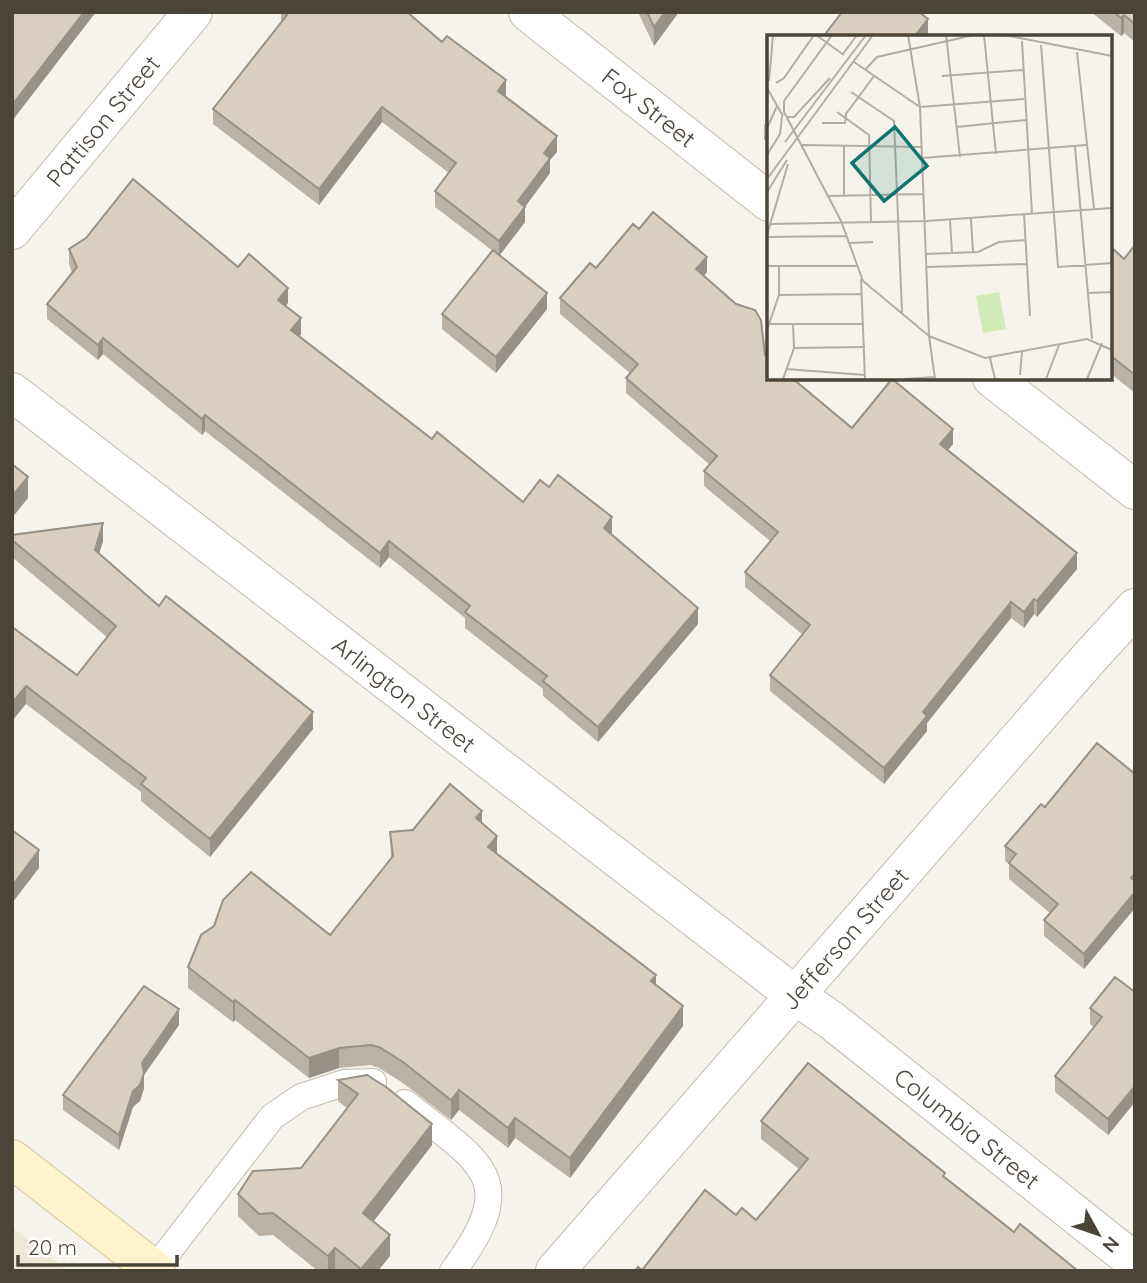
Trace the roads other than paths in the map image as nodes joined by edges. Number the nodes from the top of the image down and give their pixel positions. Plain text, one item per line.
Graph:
1 (193, 12) edge
2 (528, 12) edge
3 (767, 200) edge
4 (12, 230) edge
5 (995, 380) edge
6 (12, 392) edge
7 (1135, 490) edge
8 (1135, 608) edge
9 (796, 996) junction
10 (12, 1160) edge
11 (1135, 1262) edge
12 (155, 1270) edge
13 (453, 1271) edge
14 (555, 1271) edge

1 - 4 street, Pattison Street
2 - 3 street, Fox Street
5 - 7 street
6 - 9 street, Arlington Street
8 - 9 street, Jefferson Street
9 - 11 street, Columbia Street
9 - 14 street, Jefferson Street
10 - 12 street
12 - 13 lane

